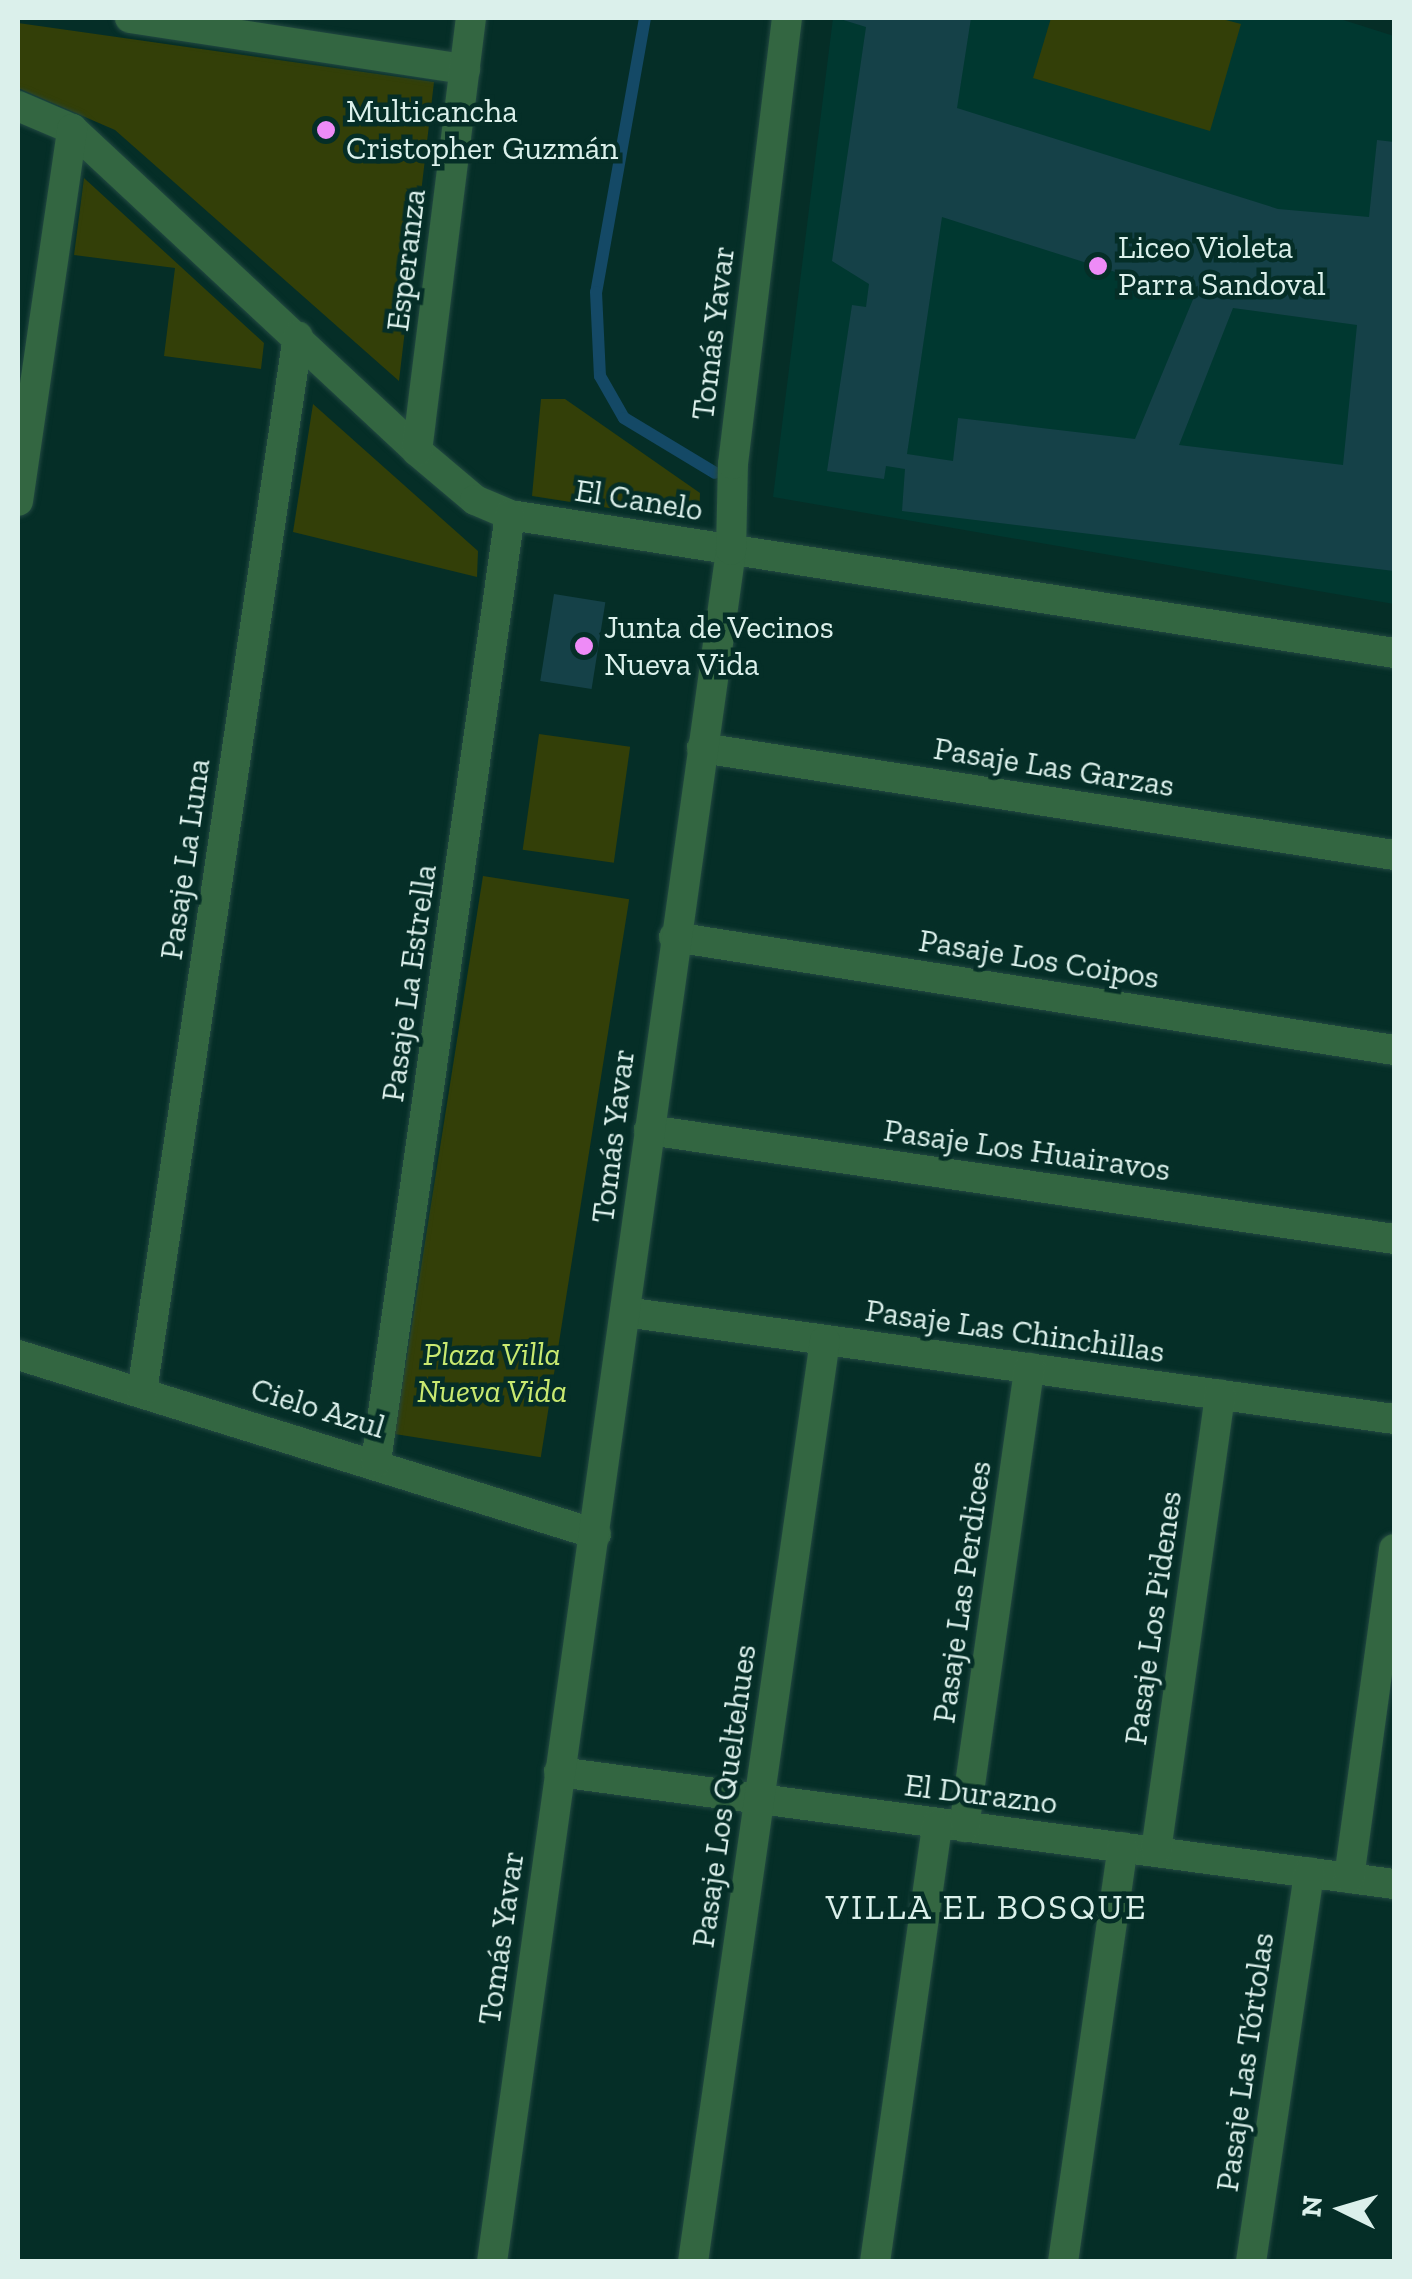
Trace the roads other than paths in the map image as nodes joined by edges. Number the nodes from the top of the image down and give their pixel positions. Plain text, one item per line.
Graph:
1 (130, 18) edge
2 (471, 18) edge
3 (787, 18) edge
4 (465, 69) junction
5 (18, 106) edge
6 (72, 129) junction
7 (298, 336) junction
8 (417, 451) junction
9 (18, 501) edge
10 (510, 514) junction
11 (730, 550) junction
12 (1394, 653) edge
13 (702, 748) junction
14 (1394, 856) edge
15 (674, 938) junction
16 (1394, 1050) edge
17 (649, 1130) junction
18 (1394, 1239) edge
19 (625, 1312) junction
20 (825, 1340) junction
21 (18, 1355) edge
22 (1029, 1368) junction
23 (142, 1392) junction
24 (1220, 1394) junction
25 (1394, 1419) edge
26 (376, 1462) junction
27 (596, 1534) junction
28 (1394, 1548) edge
29 (559, 1772) junction
30 (759, 1800) junction
31 (950, 1825) junction
32 (1123, 1848) junction
33 (1156, 1852) junction
34 (1308, 1872) junction
35 (1349, 1878) junction
36 (1394, 1884) edge
37 (492, 2262) edge
38 (693, 2262) edge
39 (875, 2262) edge
40 (1064, 2262) edge
41 (1251, 2262) edge

1 - 4 street
2 - 4 street, Esperanza
3 - 11 street, Tomás Yavar
4 - 8 street, Esperanza
5 - 6 street, El Canelo
6 - 7 street, El Canelo
6 - 9 street
7 - 8 street, El Canelo
7 - 23 street, Pasaje La Luna
8 - 10 street, El Canelo
10 - 11 street, El Canelo
10 - 26 street, Pasaje La Estrella
11 - 12 street, El Canelo
11 - 13 street, Tomás Yavar
13 - 14 street, Pasaje Las Garzas
13 - 15 street, Tomás Yavar
15 - 16 street, Pasaje Los Coipos
15 - 17 street, Tomás Yavar
17 - 18 street, Pasaje Los Huairavos
17 - 19 street, Tomás Yavar
19 - 20 street, Pasaje Las Chinchillas
19 - 27 street, Tomás Yavar
20 - 22 street, Pasaje Las Chinchillas
20 - 30 street, Pasaje Los Queltehues
21 - 23 street, Cielo Azul
22 - 24 street, Pasaje Las Chinchillas
22 - 31 street, Pasaje Las Perdices
23 - 26 street, Cielo Azul
24 - 25 street, Pasaje Las Chinchillas
24 - 33 street, Pasaje Los Pidenes
26 - 27 street, Cielo Azul
27 - 29 street, Tomás Yavar
28 - 35 street
29 - 30 street, El Durazno
29 - 37 street, Tomás Yavar
30 - 31 street, El Durazno
30 - 38 street, Pasaje Los Queltehues
31 - 32 street, El Durazno
31 - 39 street, Pasaje Las Perdices
32 - 33 street, El Durazno
32 - 40 street
33 - 34 street, El Durazno
34 - 35 street, El Durazno
34 - 41 street, Pasaje Las Tórtolas
35 - 36 street, El Durazno

